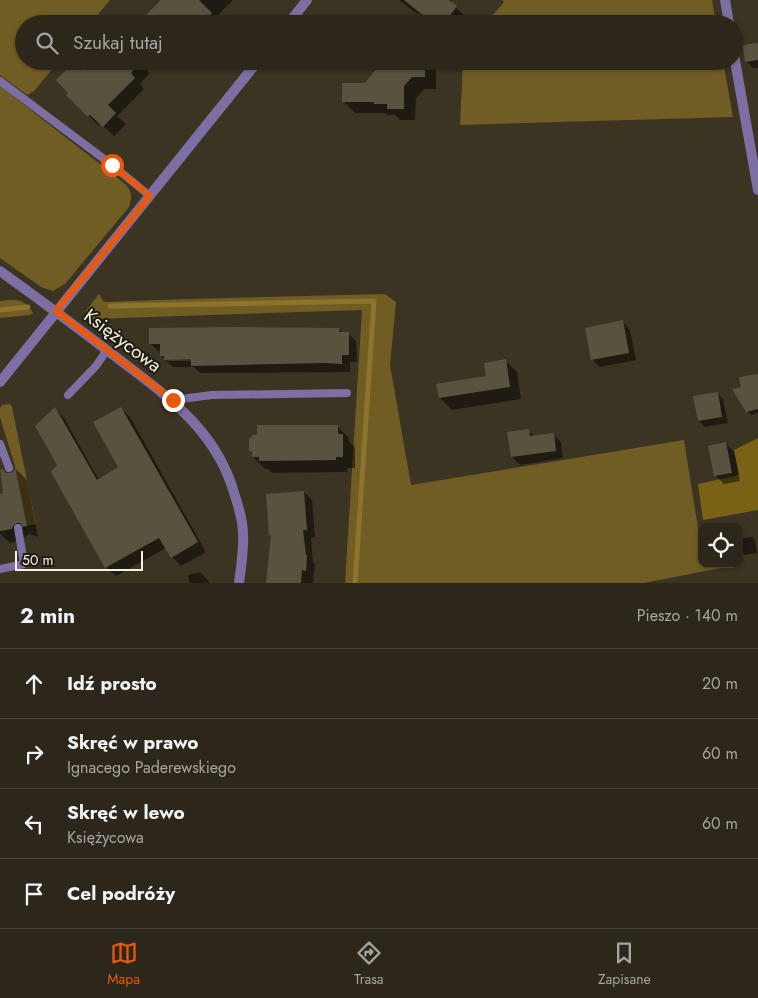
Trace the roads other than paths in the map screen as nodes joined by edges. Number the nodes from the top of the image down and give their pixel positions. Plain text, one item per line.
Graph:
1 (307, 0) edge
2 (725, 0) edge
3 (295, 15) edge
4 (728, 15) edge
5 (251, 70) edge
6 (737, 70) edge
7 (0, 82) edge
8 (758, 190) edge
9 (150, 196) junction
10 (0, 271) edge
11 (56, 311) junction
12 (107, 350) junction
13 (0, 382) edge
14 (347, 393) dead end
15 (68, 395) dead end
16 (173, 400) junction
17 (0, 444) edge
18 (9, 468) dead end
19 (18, 528) dead end
20 (0, 569) edge
21 (239, 583) edge

1 - 3 street
2 - 4 street
5 - 9 street
6 - 8 street
7 - 9 lane
9 - 11 street
10 - 11 street, Księżycowa
11 - 12 street, Księżycowa
11 - 13 street
12 - 15 lane
12 - 16 street, Księżycowa
14 - 16 lane
16 - 21 street, Księżycowa
17 - 18 lane
19 - 20 lane

